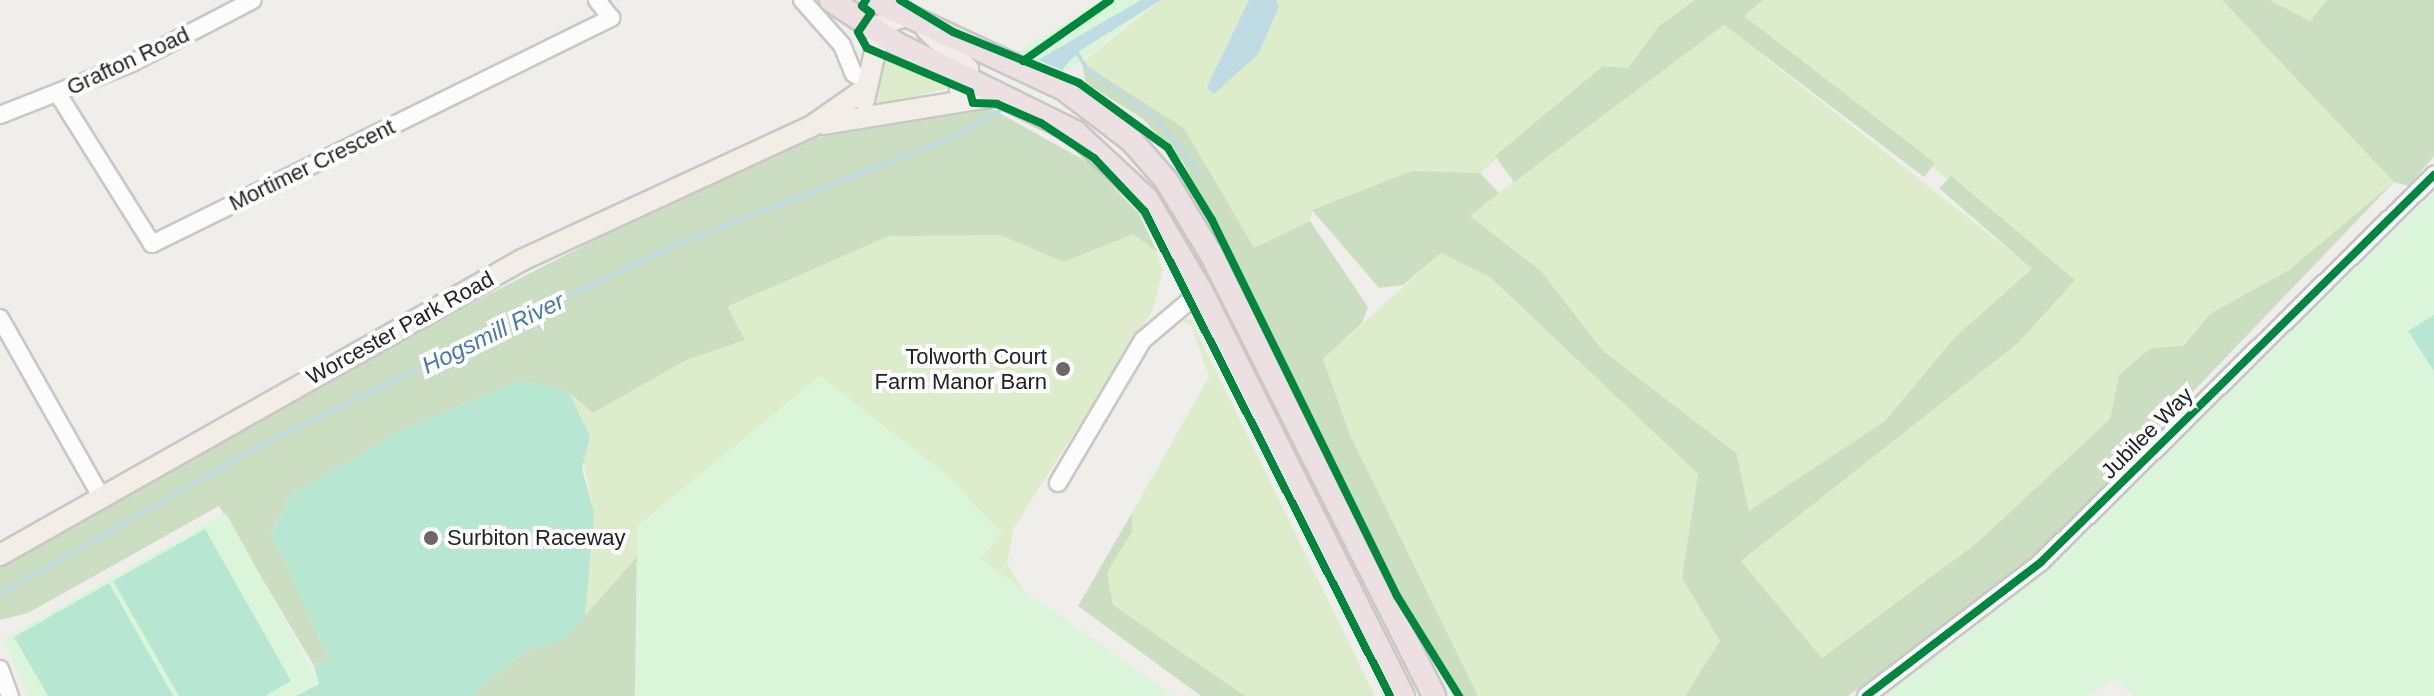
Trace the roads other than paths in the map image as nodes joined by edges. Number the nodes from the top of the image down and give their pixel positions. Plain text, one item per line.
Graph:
1 (253, 0) edge
2 (597, 0) edge
3 (802, 0) edge
4 (831, 0) edge
5 (874, 0) edge
6 (911, 20) junction
7 (878, 33) junction
8 (968, 79) junction
9 (866, 85) junction
10 (58, 94) junction
11 (1011, 97) junction
12 (948, 99) junction
13 (0, 115) edge
14 (879, 117) junction
15 (812, 126) junction
16 (2434, 175) edge
17 (1201, 291) junction
18 (0, 318) edge
19 (1058, 483) dead end
20 (100, 495) junction
21 (0, 555) edge
22 (0, 669) edge
23 (10, 696) edge
24 (1403, 696) edge
25 (1434, 696) edge
26 (1866, 696) edge

1 - 10 street, Grafton Road
2 - 10 street, Mortimer Crescent
3 - 9 street
4 - 7 highway
5 - 6 highway
6 - 7 main road
6 - 8 main road
6 - 25 highway
7 - 8 highway
7 - 9 main road
8 - 11 highway
8 - 12 main road
9 - 14 main road
9 - 15 main road
10 - 13 street, Grafton Road
11 - 12 main road
11 - 17 highway
12 - 14 main road
14 - 15 main road
15 - 20 main road, Worcester Park Road
16 - 26 street, Jubilee Way
17 - 19 street
17 - 24 highway
18 - 20 street
20 - 21 main road, Worcester Park Road
22 - 23 street

